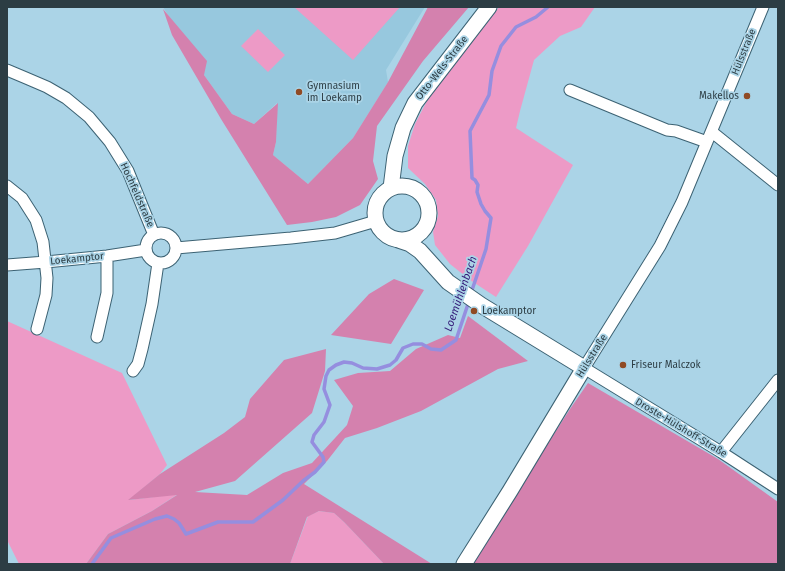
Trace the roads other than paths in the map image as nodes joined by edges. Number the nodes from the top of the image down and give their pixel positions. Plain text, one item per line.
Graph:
1 (489, 7) edge
2 (763, 7) edge
3 (7, 70) edge
4 (570, 90) dead end
5 (710, 137) junction
6 (395, 156) junction
7 (778, 185) edge
8 (7, 186) edge
9 (391, 188) junction
10 (412, 188) junction
11 (376, 221) junction
12 (421, 233) junction
13 (154, 235) junction
14 (398, 240) junction
15 (176, 248) junction
16 (146, 250) junction
17 (420, 250) junction
18 (108, 256) junction
19 (46, 262) junction
20 (158, 263) junction
21 (7, 265) edge
22 (37, 329) dead end
23 (97, 337) dead end
24 (584, 368) junction
25 (133, 371) dead end
26 (778, 380) edge
27 (721, 452) junction
28 (778, 489) edge
29 (464, 564) edge

1 - 6 main road, Otto-Wels-Straße
2 - 5 street, Hülsstraße
3 - 13 street, Hochfeldstraße
4 - 5 street
5 - 7 street
5 - 24 street, Hülsstraße
6 - 9 main road, Otto-Wels-Straße
6 - 10 main road
8 - 19 street
9 - 10 main road
9 - 11 main road
10 - 12 main road
11 - 14 main road
11 - 15 street
12 - 14 main road
12 - 17 main road
13 - 15 street
13 - 16 street
14 - 17 main road
15 - 20 street
16 - 18 street, Loekamptor
16 - 20 street
17 - 24 main road
18 - 19 street, Loekamptor
18 - 23 street
19 - 21 street, Loekamptor
19 - 22 street
20 - 25 street
24 - 27 street, Droste-Hülshoff-Straße
24 - 29 main road, Hülsstraße
26 - 27 street
27 - 28 street, Droste-Hülshoff-Straße

